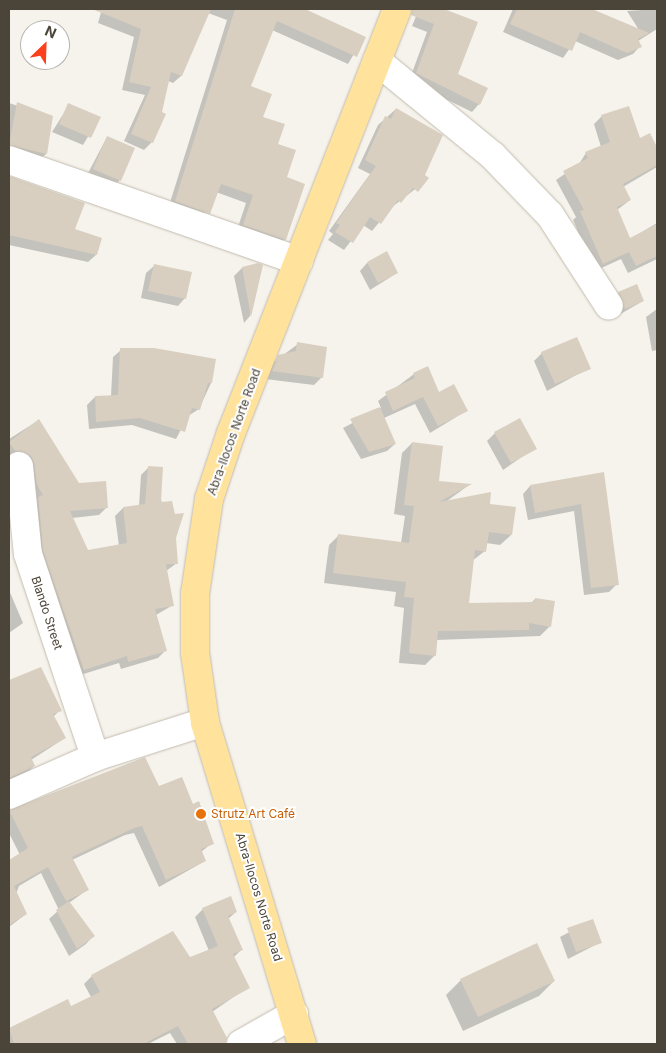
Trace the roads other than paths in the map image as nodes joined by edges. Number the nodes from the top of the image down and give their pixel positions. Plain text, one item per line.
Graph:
1 (397, 9) edge
2 (377, 61) junction
3 (9, 160) edge
4 (299, 261) junction
5 (609, 306) dead end
6 (19, 466) dead end
7 (18, 556) edge
8 (206, 722) junction
9 (95, 756) junction
10 (9, 795) edge
11 (294, 1014) junction
12 (241, 1044) edge
13 (302, 1044) edge

1 - 2 main road, Abra-Ilocos Norte Road
2 - 4 main road, Abra-Ilocos Norte Road
2 - 5 street
3 - 4 street
4 - 8 main road, Abra-Ilocos Norte Road
6 - 7 street, Blando Street
7 - 9 street, Blando Street
8 - 9 street
8 - 11 main road, Abra-Ilocos Norte Road
9 - 10 street
11 - 12 street
11 - 13 main road, Abra-Ilocos Norte Road

